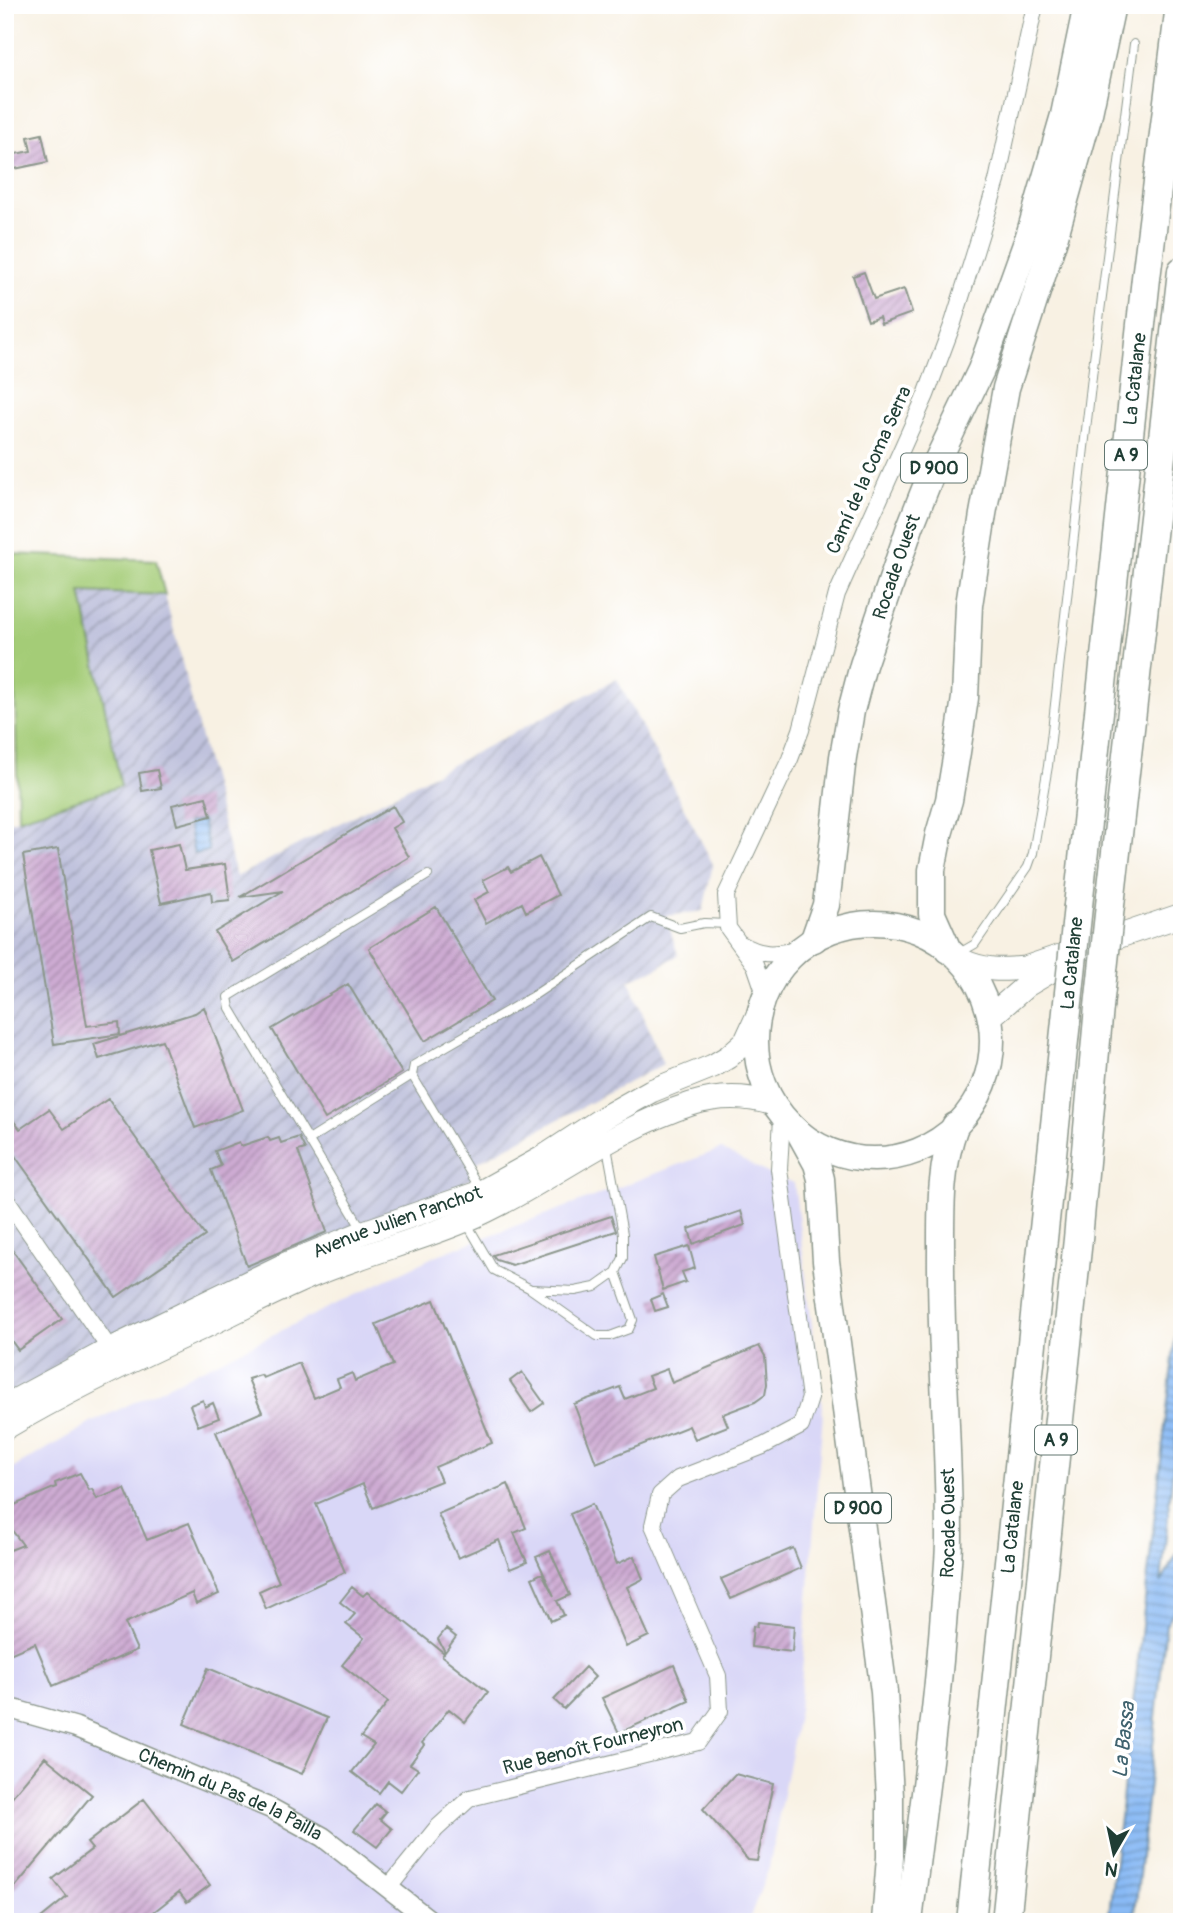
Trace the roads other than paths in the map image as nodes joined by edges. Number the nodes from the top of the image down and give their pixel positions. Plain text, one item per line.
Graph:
1 (1035, 5) edge
2 (1087, 5) edge
3 (1112, 5) edge
4 (1180, 5) edge
5 (1134, 44) dead end
6 (1182, 271) edge
7 (428, 875) dead end
8 (727, 924) junction
9 (680, 928) junction
10 (677, 937) dead end
11 (736, 941) junction
12 (807, 945) junction
13 (955, 955) junction
14 (764, 1002) junction
15 (990, 1017) junction
16 (412, 1075) junction
17 (605, 1117) junction
18 (786, 1119) junction
19 (956, 1126) junction
20 (309, 1140) junction
21 (606, 1143) junction
22 (542, 1158) junction
23 (481, 1192) junction
24 (5, 1197) edge
25 (465, 1220) junction
26 (415, 1240) junction
27 (369, 1242) junction
28 (617, 1272) junction
29 (529, 1289) junction
30 (116, 1357) junction
31 (5, 1406) edge
32 (5, 1428) edge
33 (5, 1707) edge
34 (389, 1887) junction
35 (901, 1887) junction
36 (432, 1922) edge
37 (885, 1922) edge
38 (909, 1922) edge
39 (971, 1922) edge
40 (1006, 1922) edge

1 - 8 street, Camí de la Coma Serra
2 - 12 highway, Rocade Ouest / D 900
3 - 13 highway, D 900
4 - 39 highway, La Catalane / A 9, bridge
5 - 13 lane
6 - 40 highway, La Catalane / A 9, bridge
7 - 20 lane
8 - 9 lane
8 - 11 street, Camí de la Coma Serra
9 - 10 lane
9 - 16 lane
11 - 12 street
11 - 14 street, Camí de la Coma Serra
12 - 13 main road
12 - 14 main road
13 - 15 main road
13 - 15 main road
14 - 17 main road, Avenue Julien Panchot
14 - 18 main road
15 - 19 main road
16 - 20 lane
16 - 23 lane
17 - 21 lane
17 - 22 main road, Avenue Julien Panchot
18 - 19 main road
18 - 21 main road, Avenue Julien Panchot
18 - 34 street, Rue Benoît Fourneyron
18 - 35 highway, Rocade Ouest / D 900
19 - 35 highway, Rocade Ouest / D 900
20 - 27 lane
21 - 25 main road, Avenue Julien Panchot
21 - 28 lane
22 - 23 main road, Avenue Julien Panchot
22 - 25 lane
23 - 26 lane
23 - 27 main road, Avenue Julien Panchot
24 - 30 street
25 - 26 main road, Avenue Julien Panchot
25 - 29 lane
26 - 27 main road, Avenue Julien Panchot
27 - 30 main road, Avenue Julien Panchot
28 - 29 lane
28 - 29 lane
30 - 31 main road, Avenue Julien Panchot
30 - 32 main road, Avenue Julien Panchot
33 - 34 street, Chemin du Pas de la Pailla
34 - 36 street, Chemin du Pas de la Pailla
35 - 37 highway, Rocade Ouest / D 900
35 - 38 highway, Rocade Ouest / D 900

